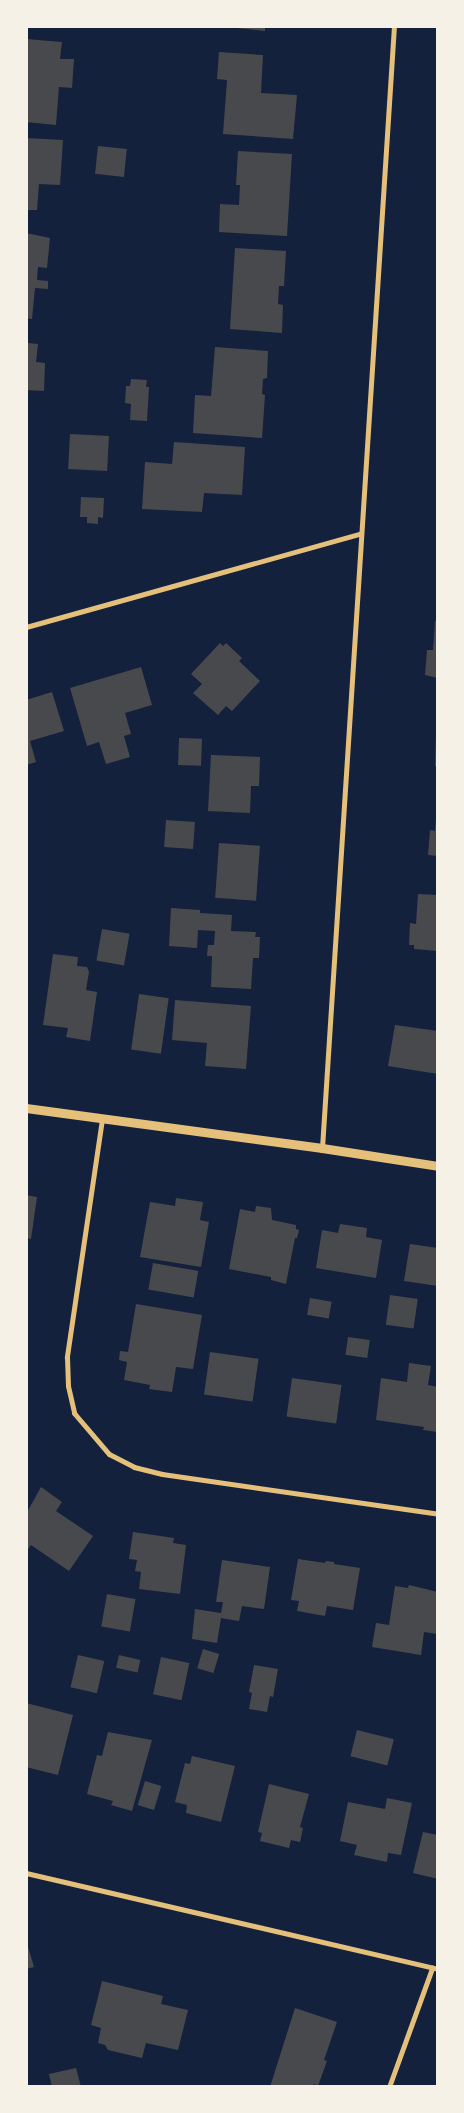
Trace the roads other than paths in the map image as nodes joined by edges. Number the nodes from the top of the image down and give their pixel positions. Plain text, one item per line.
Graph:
1 (394, 26) edge
2 (360, 534) junction
3 (26, 626) edge
4 (26, 1108) edge
5 (102, 1119) junction
6 (322, 1148) junction
7 (438, 1166) edge
8 (438, 1514) edge
9 (26, 1873) edge
10 (435, 1969) edge
11 (389, 2087) edge

1 - 2 street
2 - 3 street
2 - 6 street
4 - 5 street
5 - 6 street
5 - 8 street
6 - 7 street
9 - 10 street
10 - 11 street

